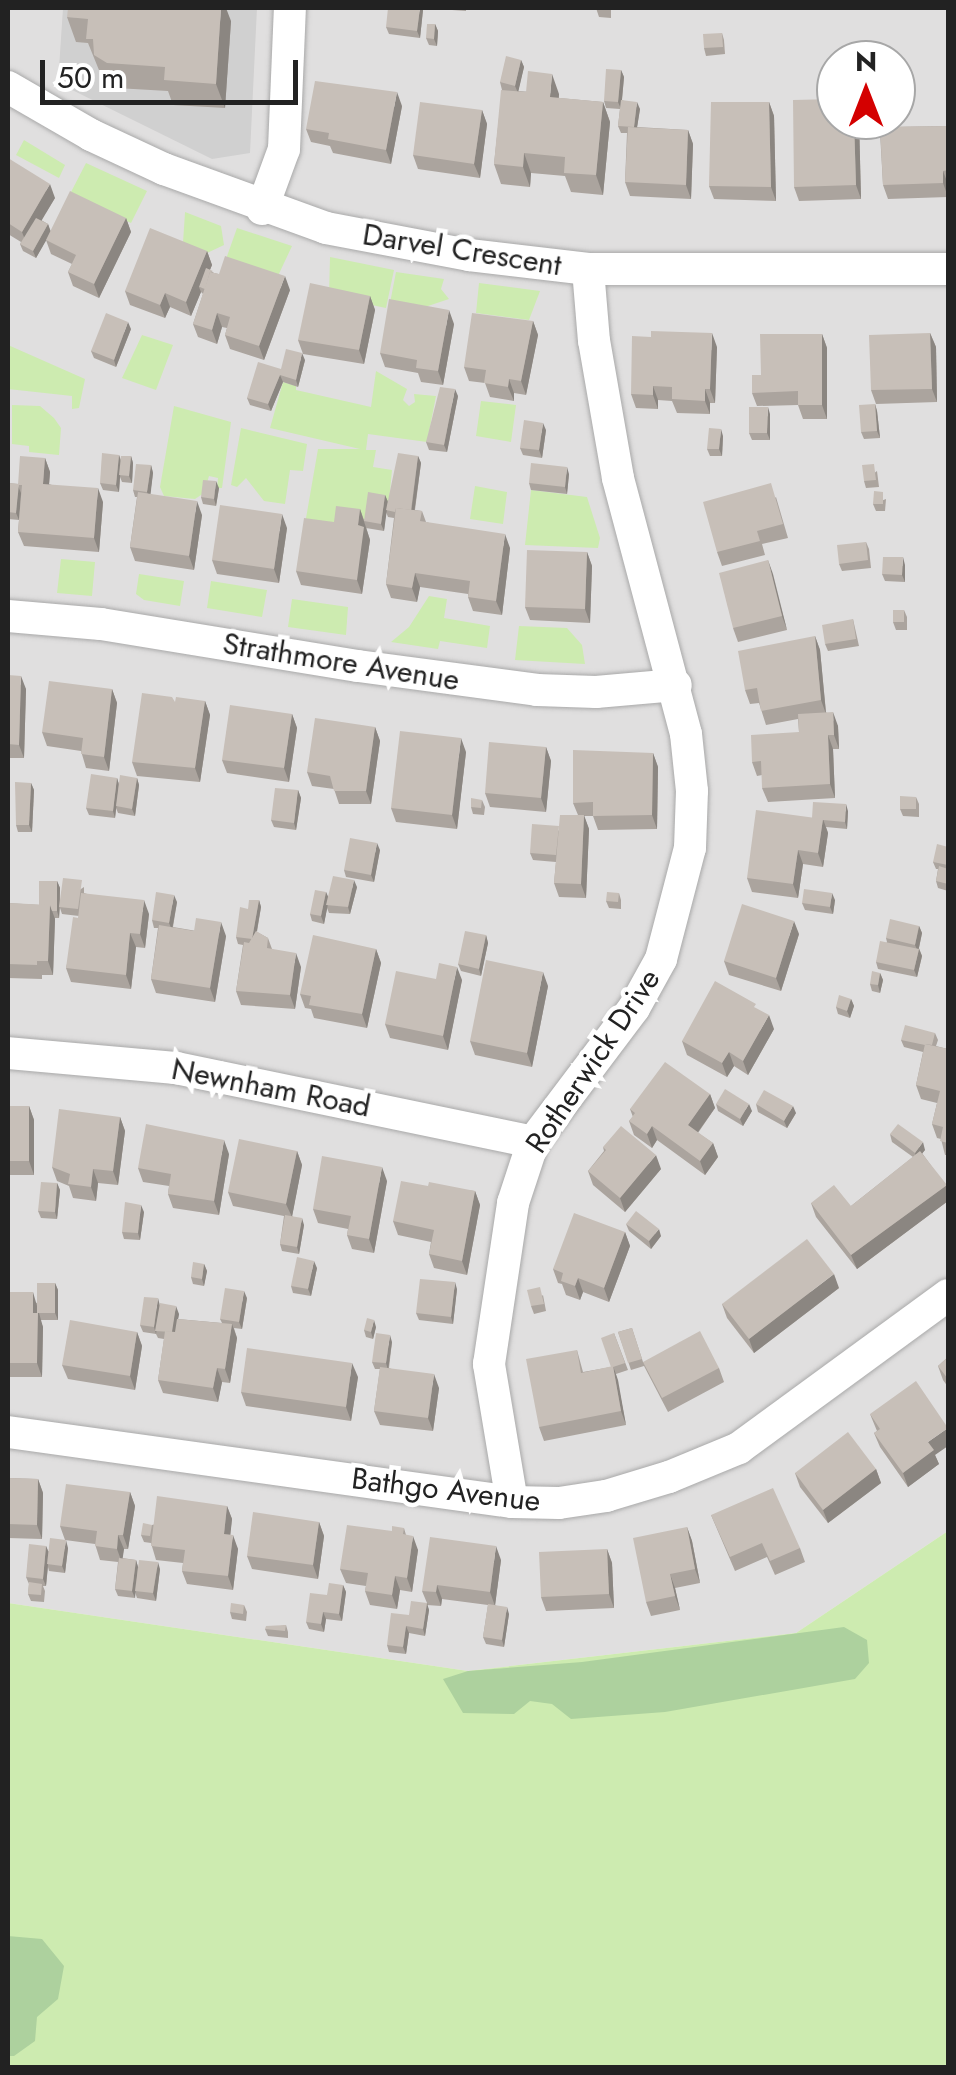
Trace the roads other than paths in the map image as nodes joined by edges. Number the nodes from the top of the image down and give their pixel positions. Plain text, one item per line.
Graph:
1 (290, 8) edge
2 (8, 87) edge
3 (262, 208) junction
4 (588, 269) junction
5 (948, 270) edge
6 (8, 616) edge
7 (676, 686) junction
8 (8, 1053) edge
9 (532, 1142) junction
10 (948, 1295) edge
11 (8, 1432) edge
12 (512, 1502) junction

1 - 3 street
2 - 3 street, Darvel Crescent
3 - 4 street, Darvel Crescent
4 - 5 street, Darvel Crescent
4 - 7 street, Rotherwick Drive
6 - 7 street, Strathmore Avenue
7 - 9 street, Rotherwick Drive
8 - 9 street, Newnham Road
9 - 12 street, Rotherwick Drive
10 - 12 street, Bathgo Avenue
11 - 12 street, Bathgo Avenue

